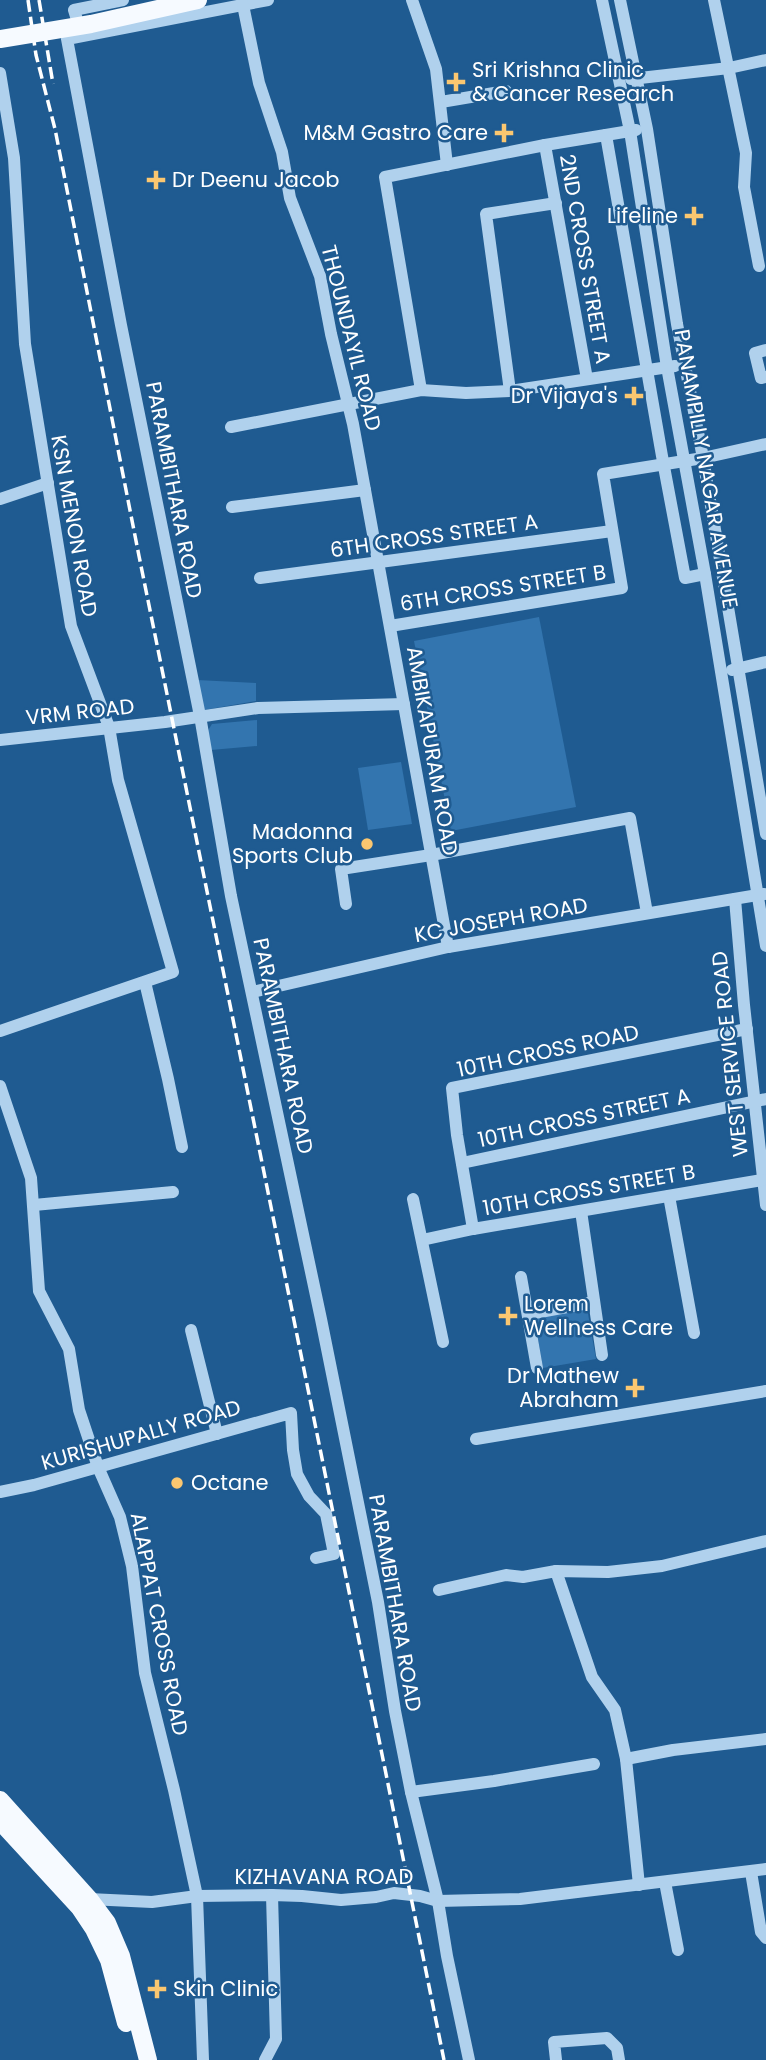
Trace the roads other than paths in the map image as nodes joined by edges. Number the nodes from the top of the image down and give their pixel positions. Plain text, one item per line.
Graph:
1 (123, 0) edge
2 (198, 0) edge
3 (268, 0) edge
4 (412, 0) edge
5 (602, 0) edge
6 (620, 0) edge
7 (714, 0) edge
8 (243, 5) junction
9 (82, 36) junction
10 (0, 39) edge
11 (766, 60) edge
12 (729, 68) junction
13 (0, 73) edge
14 (638, 78) junction
15 (621, 80) junction
16 (506, 91) dead end
17 (441, 102) junction
18 (647, 129) junction
19 (630, 131) junction
20 (606, 135) junction
21 (545, 145) junction
22 (447, 165) junction
23 (556, 203) junction
24 (759, 266) dead end
25 (766, 350) edge
26 (685, 363) junction
27 (667, 367) junction
28 (647, 371) junction
29 (766, 377) edge
30 (587, 379) junction
31 (421, 390) junction
32 (510, 391) junction
33 (348, 405) junction
34 (231, 427) dead end
35 (766, 444) edge
36 (703, 458) junction
37 (685, 461) junction
38 (664, 464) junction
39 (48, 482) junction
40 (365, 490) junction
41 (0, 499) edge
42 (232, 507) dead end
43 (612, 531) junction
44 (378, 562) junction
45 (705, 574) junction
46 (260, 579) dead end
47 (390, 626) junction
48 (766, 662) edge
49 (739, 668) junction
50 (722, 673) junction
51 (404, 704) junction
52 (200, 716) junction
53 (109, 727) junction
54 (0, 740) edge
55 (766, 834) edge
56 (749, 837) junction
57 (431, 855) junction
58 (762, 895) edge
59 (735, 899) junction
60 (346, 904) dead end
61 (647, 913) junction
62 (766, 946) edge
63 (447, 947) junction
64 (145, 982) junction
65 (252, 992) junction
66 (747, 1029) junction
67 (0, 1031) edge
68 (0, 1086) edge
69 (761, 1100) edge
70 (182, 1147) dead end
71 (462, 1163) junction
72 (762, 1180) junction
73 (173, 1192) dead end
74 (669, 1196) junction
75 (413, 1199) dead end
76 (34, 1205) junction
77 (766, 1205) edge
78 (581, 1210) junction
79 (473, 1229) junction
80 (422, 1240) junction
81 (521, 1276) dead end
82 (594, 1303) junction
83 (529, 1314) junction
84 (191, 1331) dead end
85 (694, 1333) dead end
86 (443, 1342) dead end
87 (602, 1355) dead end
88 (537, 1368) dead end
89 (766, 1391) edge
90 (218, 1434) junction
91 (476, 1439) dead end
92 (98, 1467) junction
93 (0, 1492) edge
94 (766, 1541) edge
95 (316, 1558) dead end
96 (556, 1571) junction
97 (439, 1590) dead end
98 (766, 1740) edge
99 (626, 1759) junction
100 (594, 1763) dead end
101 (411, 1792) junction
102 (0, 1800) edge
103 (0, 1821) edge
104 (766, 1869) edge
105 (751, 1872) junction
106 (665, 1882) junction
107 (639, 1885) junction
108 (272, 1895) junction
109 (197, 1896) junction
110 (438, 1901) junction
111 (84, 1904) junction
112 (766, 1938) edge
113 (678, 1950) dead end
114 (136, 2060) edge
115 (148, 2060) edge
116 (203, 2060) edge
117 (265, 2060) edge
118 (469, 2060) edge
119 (556, 2060) edge
120 (619, 2060) edge

1 - 9 street
2 - 10 main road, bridge
3 - 8 street
4 - 17 street
5 - 15 street, PANAMPILLY NAGAR AVENUE
6 - 14 street, PANAMPILLY NAGAR AVENUE
7 - 12 street
8 - 9 street
8 - 33 street, THOUNDAYIL ROAD
9 - 52 street, PARAMBITHARA ROAD
11 - 12 street
12 - 14 street
12 - 24 street
13 - 39 street, KSN MENON ROAD
14 - 15 street
14 - 18 street, PANAMPILLY NAGAR AVENUE
15 - 19 street, PANAMPILLY NAGAR AVENUE
16 - 17 street
17 - 22 street
18 - 19 street
18 - 26 street, PANAMPILLY NAGAR AVENUE
19 - 20 street
19 - 27 street, PANAMPILLY NAGAR AVENUE
20 - 21 street
20 - 28 street
21 - 22 street
21 - 23 street, 2ND CROSS STREET A
22 - 31 street
23 - 30 street, 2ND CROSS STREET A
23 - 32 street
25 - 29 street
26 - 27 street
26 - 36 street, PANAMPILLY NAGAR AVENUE
27 - 28 street
27 - 37 street, PANAMPILLY NAGAR AVENUE
28 - 30 street
28 - 38 street
30 - 32 street
31 - 32 street
31 - 33 street
33 - 34 street
33 - 40 street, THOUNDAYIL ROAD
35 - 36 street
36 - 37 street
36 - 49 street, PANAMPILLY NAGAR AVENUE
37 - 38 street
37 - 45 street, PANAMPILLY NAGAR AVENUE
38 - 43 street
38 - 45 street
39 - 41 street
39 - 53 street, KSN MENON ROAD
40 - 42 street
40 - 44 street, THOUNDAYIL ROAD
43 - 44 street, 6TH CROSS STREET A
43 - 47 street, 6TH CROSS STREET B
44 - 46 street, 6TH CROSS STREET A
44 - 47 street, AMBIKAPURAM ROAD
45 - 50 street, PANAMPILLY NAGAR AVENUE
47 - 51 street, AMBIKAPURAM ROAD
48 - 49 street
49 - 50 street
49 - 55 street, PANAMPILLY NAGAR AVENUE
50 - 56 street, PANAMPILLY NAGAR AVENUE
51 - 52 street, VRM ROAD
51 - 57 street, AMBIKAPURAM ROAD
52 - 53 street, VRM ROAD
52 - 65 street, PARAMBITHARA ROAD
53 - 54 street, VRM ROAD
53 - 64 street, KSN MENON ROAD
55 - 56 street
56 - 58 street, PANAMPILLY NAGAR AVENUE
57 - 60 street
57 - 61 street
57 - 63 street, AMBIKAPURAM ROAD
58 - 59 street, KC JOSEPH ROAD
58 - 62 street, PANAMPILLY NAGAR AVENUE
59 - 61 street, KC JOSEPH ROAD
59 - 66 street, WEST SERVICE ROAD
61 - 63 street, KC JOSEPH ROAD
63 - 65 street, KC JOSEPH ROAD
64 - 67 street
64 - 70 street
65 - 101 street, PARAMBITHARA ROAD
66 - 69 street, WEST SERVICE ROAD
66 - 71 street, 10TH CROSS ROAD
68 - 76 street, ALAPPAT CROSS ROAD
69 - 71 street, 10TH CROSS STREET A
69 - 72 street, WEST SERVICE ROAD
71 - 79 street, 10TH CROSS ROAD
72 - 74 street, 10TH CROSS STREET B
72 - 77 street, WEST SERVICE ROAD
73 - 76 street
74 - 78 street, 10TH CROSS STREET B
74 - 85 street
75 - 80 street
76 - 92 street, ALAPPAT CROSS ROAD
78 - 79 street, 10TH CROSS STREET B
78 - 82 street
79 - 80 street, 10TH CROSS STREET B
80 - 86 street
81 - 83 street
82 - 83 street
82 - 87 street
83 - 88 street
84 - 90 street
89 - 91 street
90 - 92 street, KURISHUPALLY ROAD
90 - 95 street, KURISHUPALLY ROAD
92 - 93 street, KURISHUPALLY ROAD
92 - 109 street, ALAPPAT CROSS ROAD
94 - 96 street
96 - 97 street
96 - 99 street
98 - 99 street
99 - 107 street
100 - 101 street
101 - 110 street, PARAMBITHARA ROAD
102 - 111 main road
103 - 111 main road
104 - 105 street, KIZHAVANA ROAD
105 - 106 street, KIZHAVANA ROAD
105 - 112 street
106 - 107 street, KIZHAVANA ROAD
106 - 113 street
107 - 110 street, KIZHAVANA ROAD
108 - 109 street, KIZHAVANA ROAD
108 - 110 street, KIZHAVANA ROAD
108 - 117 street
109 - 111 street, KIZHAVANA ROAD
109 - 116 street, ALAPPAT CROSS ROAD
110 - 118 street, PARAMBITHARA ROAD
111 - 114 main road
111 - 115 main road
119 - 120 street

